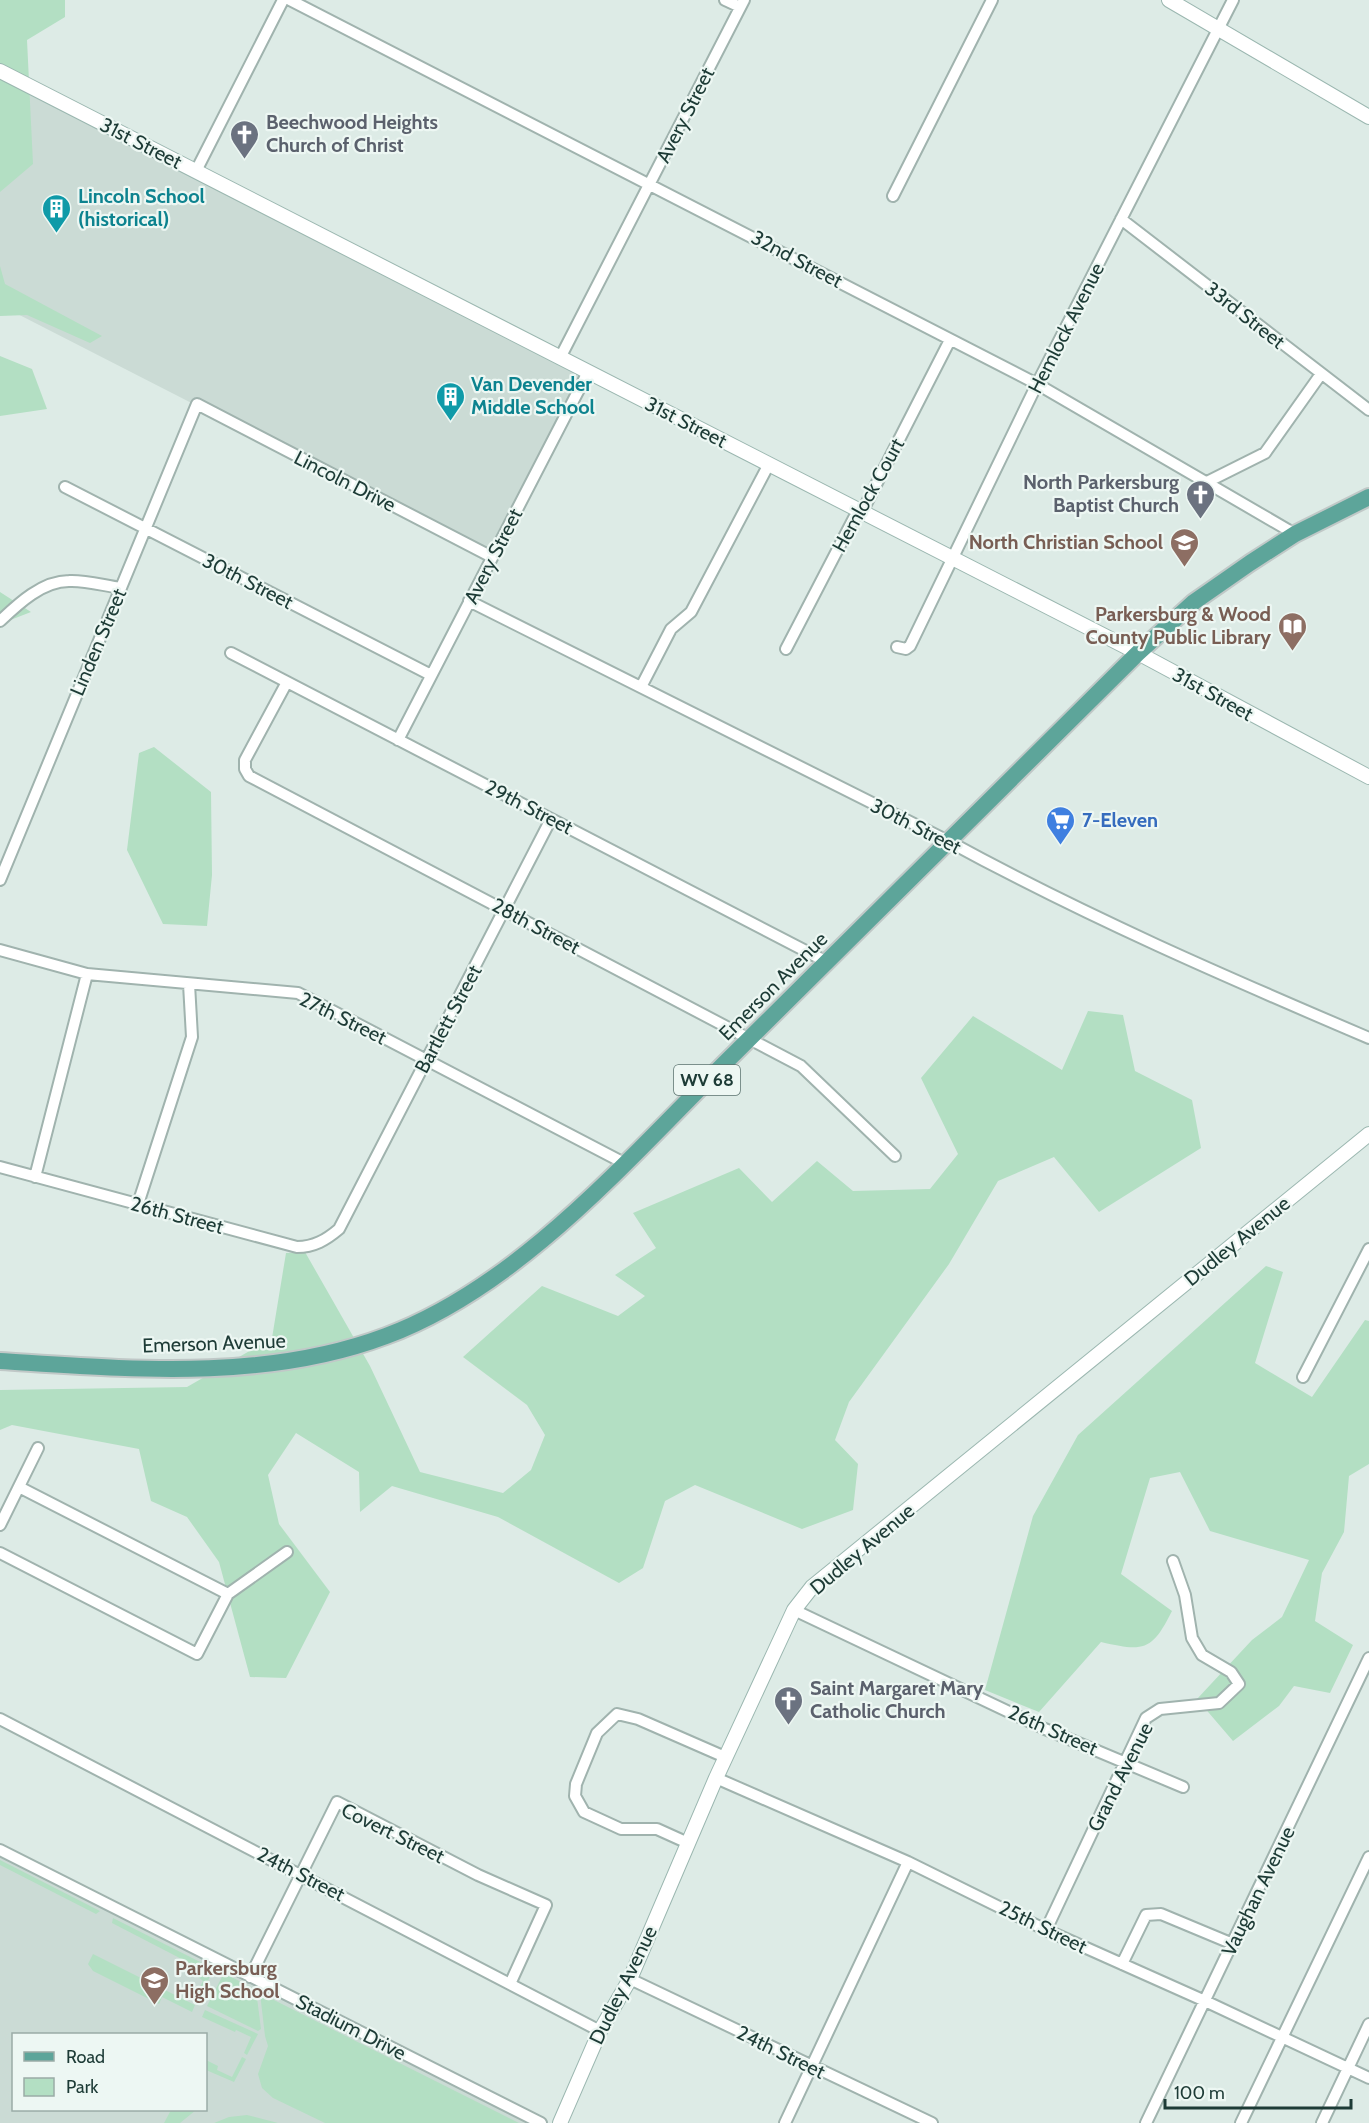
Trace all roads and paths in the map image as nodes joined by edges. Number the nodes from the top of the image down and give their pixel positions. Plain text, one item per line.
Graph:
1 (283, 0) edge
2 (290, 0) edge
3 (725, 0) edge
4 (992, 0) edge
5 (1170, 0) edge
6 (1233, 0) edge
7 (742, 4) edge
8 (1218, 28) junction
9 (0, 71) edge
10 (1369, 117) edge
11 (196, 171) junction
12 (649, 184) junction
13 (894, 196) dead end
14 (1121, 219) junction
15 (950, 340) junction
16 (560, 358) junction
17 (588, 372) junction
18 (1321, 374) junction
19 (1037, 384) junction
20 (197, 404) joint
21 (1369, 410) edge
22 (769, 464) junction
23 (1207, 482) junction
24 (65, 487) dead end
25 (1369, 497) edge
26 (862, 512) junction
27 (146, 528) junction
28 (1295, 534) junction
29 (492, 557) junction
30 (951, 557) junction
31 (121, 588) junction
32 (470, 601) junction
33 (0, 621) edge
34 (897, 647) dead end
35 (786, 649) dead end
36 (231, 653) dead end
37 (1138, 653) junction
38 (431, 675) junction
39 (287, 682) junction
40 (641, 687) junction
41 (398, 740) junction
42 (1369, 777) edge
43 (551, 819) junction
44 (948, 841) junction
45 (0, 880) edge
46 (506, 910) junction
47 (0, 950) edge
48 (827, 962) junction
49 (87, 974) junction
50 (189, 984) junction
51 (1369, 1038) edge
52 (749, 1039) junction
53 (427, 1060) junction
54 (1369, 1134) edge
55 (895, 1156) dead end
56 (624, 1163) junction
57 (0, 1167) edge
58 (34, 1177) junction
59 (138, 1204) junction
60 (344, 1218) joint
61 (1369, 1249) edge
62 (0, 1361) edge
63 (1303, 1377) dead end
64 (38, 1448) dead end
65 (19, 1487) junction
66 (0, 1525) edge
67 (287, 1552) dead end
68 (0, 1553) edge
69 (1173, 1561) dead end
70 (228, 1594) junction
71 (794, 1610) junction
72 (1369, 1658) edge
73 (0, 1719) edge
74 (725, 1757) junction
75 (1125, 1761) junction
76 (716, 1778) junction
77 (1183, 1787) dead end
78 (688, 1843) junction
79 (0, 1850) edge
80 (1369, 1857) edge
81 (908, 1862) junction
82 (301, 1874) junction
83 (1046, 1930) junction
84 (1233, 1944) junction
85 (1122, 1964) junction
86 (250, 1977) junction
87 (630, 1979) junction
88 (510, 1984) junction
89 (1205, 2001) junction
90 (1369, 2024) edge
91 (600, 2031) junction
92 (1282, 2037) junction
93 (810, 2066) junction
94 (1347, 2069) junction
95 (1369, 2078) edge
96 (541, 2123) edge
97 (560, 2123) edge
98 (785, 2123) edge
99 (932, 2123) edge
100 (1146, 2123) edge
101 (1240, 2123) edge
102 (1322, 2123) edge

1 - 11 street
2 - 12 street, 32nd Street
3 - 7 street
4 - 13 street
5 - 8 street
6 - 8 street, Hemlock Avenue
7 - 12 street, Avery Street
8 - 10 street
8 - 14 street, Hemlock Avenue
9 - 11 street, 31st Street
11 - 16 street, 31st Street
12 - 15 street, 32nd Street
12 - 16 street, Avery Street
14 - 18 street, 33rd Street
14 - 19 street, Hemlock Avenue
15 - 19 street, 32nd Street
15 - 26 street, Hemlock Court
16 - 17 street, 31st Street
17 - 22 street, 31st Street
17 - 29 street, Avery Street
18 - 21 street, 33rd Street
18 - 23 street
19 - 23 street, 32nd Street
19 - 30 street, Hemlock Avenue
20 - 27 street, Linden Street
20 - 29 street, Lincoln Drive
22 - 26 street, 31st Street
22 - 40 street
23 - 28 street, 32nd Street
24 - 27 street, 30th Street
25 - 28 main road, Emerson Avenue / WV 68
26 - 30 street, 31st Street
26 - 35 street, Hemlock Court
27 - 31 street, Linden Street
27 - 38 street, 30th Street
28 - 37 main road, Emerson Avenue / WV 68
29 - 32 street, Avery Street
30 - 34 street, Hemlock Avenue
30 - 37 street, 31st Street
31 - 33 street
31 - 45 street, Linden Street
32 - 38 street, Avery Street
32 - 40 street, 30th Street
36 - 39 street, 29th Street
37 - 42 street, 31st Street
37 - 44 main road, Emerson Avenue / WV 68
38 - 41 street, Avery Street
39 - 41 street, 29th Street
39 - 46 street, 28th Street
40 - 44 street, 30th Street
41 - 43 street, 29th Street
43 - 46 street, Bartlett Street
43 - 48 street, 29th Street
44 - 48 main road, Emerson Avenue / WV 68
44 - 51 street, 30th Street
46 - 52 street, 28th Street
46 - 53 street, Bartlett Street
47 - 49 street, 27th Street
48 - 52 main road, Emerson Avenue / WV 68
49 - 50 street, 27th Street
49 - 58 street
50 - 53 street, 27th Street
50 - 59 street
52 - 55 street, 28th Street
52 - 56 main road, Emerson Avenue / WV 68
53 - 56 street, 27th Street
53 - 60 street, Bartlett Street
54 - 71 street, Dudley Avenue
56 - 62 main road, Emerson Avenue / WV 68
57 - 58 street, 26th Street
58 - 59 street, 26th Street
59 - 60 street, 26th Street
61 - 63 street
64 - 65 street
65 - 66 street
65 - 70 street
67 - 70 street
68 - 70 street
69 - 75 street, Grand Avenue
71 - 74 street, Dudley Avenue
71 - 75 street, 26th Street
72 - 84 street, Vaughan Avenue
73 - 82 street, 24th Street
74 - 76 street, Dudley Avenue
74 - 78 street
75 - 77 street, 26th Street
75 - 83 street, Grand Avenue
76 - 78 street, Dudley Avenue
76 - 81 street, 25th Street
78 - 87 street, Dudley Avenue
79 - 86 street, Stadium Drive
80 - 92 street
81 - 83 street, 25th Street
81 - 93 street
82 - 86 street, Covert Street
82 - 88 street, 24th Street
82 - 88 street, Covert Street
83 - 85 street, 25th Street
84 - 85 street
84 - 89 street, Vaughan Avenue
85 - 89 street, 25th Street
86 - 96 street, Stadium Drive
87 - 91 street, Dudley Avenue
87 - 93 street, 24th Street
88 - 91 street, 24th Street
89 - 92 street, 25th Street
89 - 100 street, Vaughan Avenue
90 - 94 street
91 - 97 street, Dudley Avenue
92 - 94 street, 25th Street
92 - 101 street
93 - 98 street
93 - 99 street, 24th Street
94 - 95 street, 25th Street
94 - 102 street

